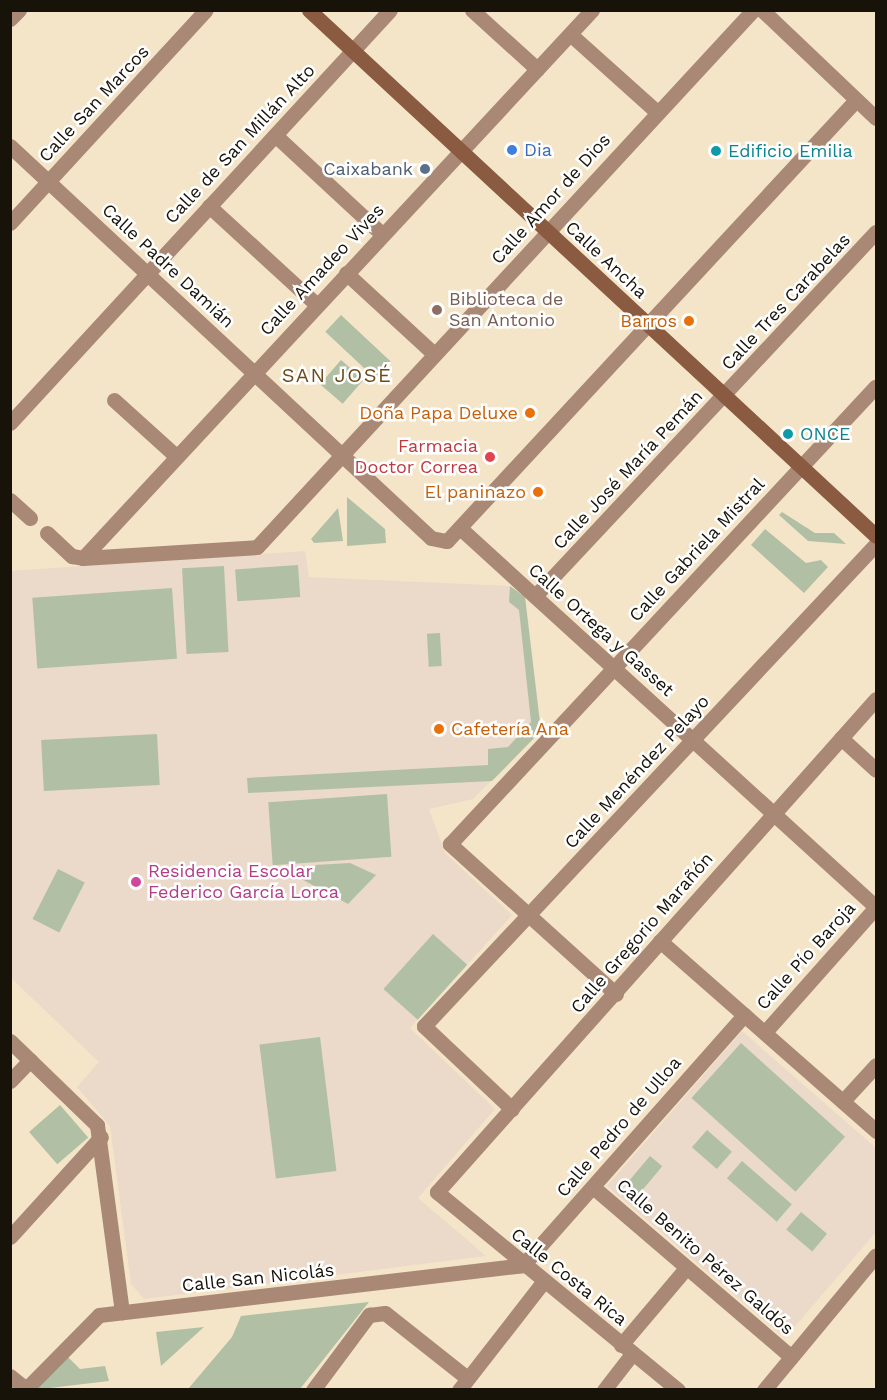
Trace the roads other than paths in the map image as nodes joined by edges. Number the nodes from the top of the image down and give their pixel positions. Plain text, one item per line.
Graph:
1 (18, 10) edge
2 (206, 10) edge
3 (309, 10) edge
4 (390, 10) edge
5 (472, 10) edge
6 (592, 10) edge
7 (753, 10) edge
8 (762, 10) edge
9 (10, 19) edge
10 (570, 34) junction
11 (352, 51) junction
12 (537, 69) junction
13 (856, 99) junction
14 (657, 112) junction
15 (876, 118) edge
16 (275, 135) junction
17 (10, 146) edge
18 (460, 152) junction
19 (49, 181) junction
20 (209, 206) junction
21 (10, 223) edge
22 (547, 231) junction
23 (876, 232) edge
24 (382, 234) junction
25 (346, 273) junction
26 (147, 274) junction
27 (316, 304) junction
28 (648, 326) junction
29 (434, 354) junction
30 (253, 372) junction
31 (876, 386) edge
32 (725, 397) junction
33 (114, 400) dead end
34 (10, 423) edge
35 (341, 454) junction
36 (176, 456) junction
37 (801, 467) junction
38 (12, 504) edge
39 (30, 518) dead end
40 (460, 528) junction
41 (47, 533) dead end
42 (876, 536) edge
43 (876, 544) edge
44 (83, 558) junction
45 (535, 596) junction
46 (614, 669) junction
47 (876, 699) edge
48 (841, 738) junction
49 (693, 741) junction
50 (876, 770) edge
51 (774, 813) junction
52 (876, 907) edge
53 (529, 916) junction
54 (660, 940) junction
55 (616, 994) junction
56 (744, 1015) junction
57 (765, 1032) junction
58 (10, 1041) edge
59 (30, 1060) junction
60 (876, 1065) edge
61 (10, 1081) edge
62 (843, 1101) junction
63 (512, 1109) junction
64 (876, 1131) edge
65 (101, 1137) junction
66 (593, 1187) junction
67 (437, 1192) joint
68 (10, 1237) edge
69 (876, 1255) edge
70 (523, 1265) junction
71 (686, 1268) junction
72 (543, 1282) junction
73 (122, 1312) junction
74 (627, 1349) junction
75 (791, 1357) junction
76 (10, 1376) edge
77 (463, 1384) edge
78 (26, 1389) edge
79 (313, 1389) edge
80 (604, 1389) edge
81 (678, 1389) edge
82 (764, 1389) edge

1 - 9 street
2 - 19 street, Calle San Marcos
3 - 11 main road, Calle Ancha
4 - 11 street, Calle de San Millán Alto
5 - 12 street
6 - 10 street, Calle Amadeo Vives
7 - 14 street, Calle Amor de Dios
8 - 13 street
10 - 12 street, Calle Amadeo Vives
10 - 14 street
11 - 16 street, Calle de San Millán Alto
11 - 18 main road, Calle Ancha
12 - 18 street, Calle Amadeo Vives
13 - 15 street
13 - 28 street
14 - 22 street, Calle Amor de Dios
16 - 20 street, Calle de San Millán Alto
16 - 24 street
17 - 19 street, Calle Padre Damián
18 - 22 main road, Calle Ancha
18 - 24 street, Calle Amadeo Vives
19 - 21 street, Calle San Marcos
19 - 26 street, Calle Padre Damián
20 - 26 street, Calle de San Millán Alto
20 - 27 street
22 - 28 main road, Calle Ancha
22 - 29 street, Calle Amor de Dios
23 - 32 street, Calle Tres Carabelas
24 - 25 street, Calle Amadeo Vives
25 - 27 street, Calle Amadeo Vives
25 - 29 street
26 - 30 street, Calle Padre Damián
26 - 34 street, Calle de San Millán Alto
27 - 30 street, Calle Amadeo Vives
28 - 32 main road, Calle Ancha
28 - 40 street
29 - 35 street, Calle Amor de Dios
30 - 35 street, Calle Padre Damián
30 - 36 street, Calle Amadeo Vives
31 - 37 street, Calle Gabriela Mistral
32 - 37 main road, Calle Ancha
32 - 45 street, Calle José María Pemán
33 - 36 street
35 - 40 street, Calle Padre Damián
35 - 44 street, Calle Amor de Dios
36 - 44 street, Calle Amadeo Vives
37 - 42 main road, Calle Ancha
37 - 46 street, Calle Gabriela Mistral
38 - 39 street
40 - 45 street, Calle Ortega y Gasset
41 - 44 street
43 - 49 street, Calle Menéndez Pelayo
45 - 46 street, Calle Ortega y Gasset
46 - 49 street, Calle Ortega y Gasset
46 - 53 street, Calle Gabriela Mistral
47 - 48 street, Calle Gregorio Marañón
48 - 50 street
48 - 51 street, Calle Gregorio Marañón
49 - 51 street, Calle Ortega y Gasset
49 - 53 street, Calle Menéndez Pelayo
51 - 52 street, Calle Ortega y Gasset
51 - 54 street, Calle Gregorio Marañón
52 - 57 street, Calle Pío Baroja
53 - 55 street
53 - 63 street, Calle Menéndez Pelayo
54 - 55 street, Calle Gregorio Marañón
54 - 56 street
55 - 63 street, Calle Gregorio Marañón
56 - 57 street
56 - 66 street, Calle Pedro de Ulloa
57 - 62 street
58 - 59 street
59 - 61 street
59 - 65 street
60 - 62 street
62 - 64 street
63 - 67 street, Calle Gregorio Marañón
65 - 68 street
65 - 73 street
66 - 70 street, Calle Pedro de Ulloa
66 - 71 street, Calle Benito Pérez Galdós
67 - 70 street, Calle Costa Rica
69 - 75 street
70 - 72 street, Calle Costa Rica
70 - 73 street, Calle San Nicolás
71 - 74 street
71 - 75 street, Calle Benito Pérez Galdós
72 - 74 street, Calle Costa Rica
72 - 77 street
73 - 78 street, Calle San Nicolás
74 - 80 street
74 - 81 street, Calle Costa Rica
75 - 82 street
76 - 78 street
77 - 79 street

